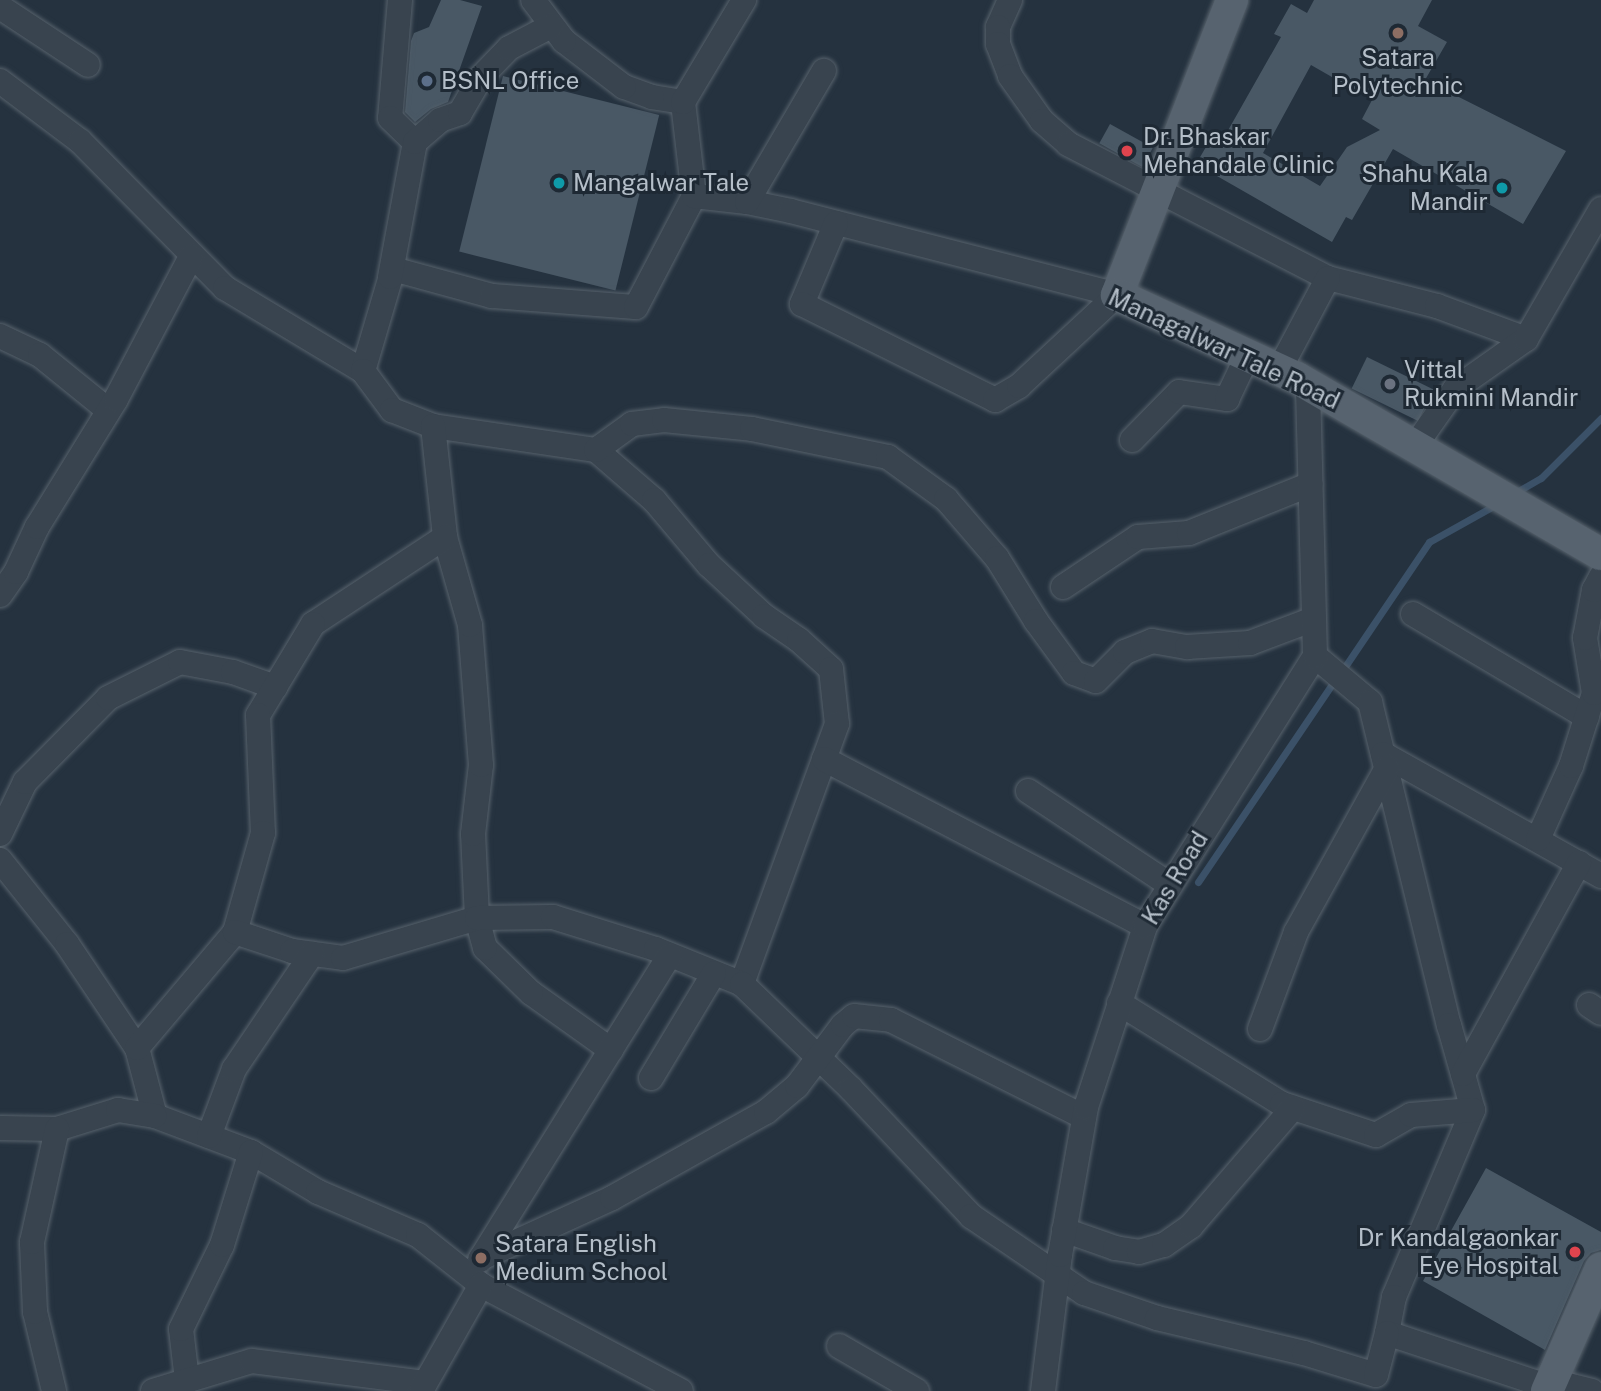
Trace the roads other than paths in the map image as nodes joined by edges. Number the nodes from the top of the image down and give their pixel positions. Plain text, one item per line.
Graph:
1 (400, 0) edge
2 (533, 0) edge
3 (744, 0) edge
4 (1010, 0) edge
5 (1233, 0) edge
6 (0, 7) edge
7 (551, 26) junction
8 (88, 65) dead end
9 (824, 71) dead end
10 (0, 81) edge
11 (684, 102) junction
12 (415, 142) junction
13 (1158, 192) junction
14 (694, 196) junction
15 (747, 202) junction
16 (1601, 209) edge
17 (836, 223) junction
18 (191, 257) junction
19 (390, 277) junction
20 (1328, 278) junction
21 (1118, 295) junction
22 (0, 336) edge
23 (1526, 339) junction
24 (1248, 355) junction
25 (1279, 370) junction
26 (363, 371) junction
27 (1308, 384) junction
28 (108, 410) junction
29 (433, 426) junction
30 (1132, 440) dead end
31 (1415, 446) junction
32 (596, 450) junction
33 (1311, 484) junction
34 (444, 537) junction
35 (1601, 554) edge
36 (1601, 577) edge
37 (1063, 587) dead end
38 (0, 595) edge
39 (1413, 614) dead end
40 (1314, 619) junction
41 (1315, 656) junction
42 (275, 687) junction
43 (1587, 717) junction
44 (824, 759) junction
45 (1385, 761) junction
46 (1028, 790) dead end
47 (0, 834) edge
48 (1538, 839) junction
49 (0, 860) edge
50 (1579, 863) junction
51 (1601, 876) edge
52 (1170, 886) junction
53 (477, 918) junction
54 (1144, 926) junction
55 (235, 932) junction
56 (312, 954) junction
57 (670, 955) junction
58 (714, 973) junction
59 (742, 984) junction
60 (1119, 1003) junction
61 (1260, 1029) dead end
62 (137, 1048) junction
63 (611, 1050) junction
64 (818, 1057) junction
65 (1463, 1074) junction
66 (651, 1078) dead end
67 (1293, 1108) junction
68 (1474, 1110) junction
69 (155, 1116) junction
70 (1084, 1116) junction
71 (0, 1128) edge
72 (57, 1129) junction
73 (209, 1136) junction
74 (251, 1152) junction
75 (1064, 1230) junction
76 (1601, 1268) edge
77 (477, 1273) junction
78 (1057, 1274) junction
79 (1387, 1332) junction
80 (839, 1346) dead end
81 (187, 1380) junction
82 (1375, 1383) edge
83 (1549, 1386) edge
84 (423, 1387) edge
85 (54, 1391) edge
86 (153, 1391) edge
87 (681, 1391) edge
88 (917, 1391) edge
89 (1043, 1391) edge
90 (1592, 1391) edge

1 - 12 street
2 - 7 street
3 - 11 street
4 - 13 street
5 - 13 main road
6 - 8 street
7 - 11 street
7 - 12 street
9 - 15 street
10 - 18 street
11 - 14 street
12 - 19 street
13 - 20 street
13 - 21 main road
14 - 15 street, Managalwar Tale Road
14 - 19 street
15 - 17 street, Managalwar Tale Road
16 - 23 street
17 - 21 street, Managalwar Tale Road
17 - 21 street
18 - 26 street
18 - 28 street
19 - 26 street
20 - 23 street
20 - 25 street
21 - 24 main road, Managalwar Tale Road
22 - 28 street
23 - 31 street
24 - 25 main road, Managalwar Tale Road
24 - 30 street
25 - 27 main road, Managalwar Tale Road
26 - 29 street
27 - 31 main road, Managalwar Tale Road
27 - 33 street
28 - 38 street
29 - 32 street
29 - 34 street
31 - 35 main road, Managalwar Tale Road
32 - 40 street
32 - 44 street
33 - 37 street
33 - 40 street
34 - 42 street
34 - 53 street
36 - 43 street
39 - 43 street
40 - 41 street
41 - 45 street
41 - 52 street, Kas Road
42 - 47 street
42 - 55 street
43 - 48 street
44 - 54 street
44 - 59 street
45 - 48 street
45 - 61 street
45 - 65 street
46 - 52 street
48 - 50 street
49 - 62 street
50 - 51 street
50 - 65 street
52 - 54 street, Kas Road
53 - 56 street
53 - 57 street
53 - 63 street
54 - 60 street, Kas Road
55 - 56 street
55 - 62 street
56 - 73 street
57 - 58 street
57 - 63 street
58 - 59 street
58 - 66 street
59 - 64 street
60 - 67 street
60 - 70 street, Kas Road
62 - 69 street
63 - 77 street
64 - 70 street
64 - 77 street
64 - 78 street
65 - 68 street
67 - 68 street
67 - 75 street
68 - 79 street
69 - 72 street
69 - 73 street
70 - 75 street, Kas Road
71 - 72 street
72 - 85 street
73 - 74 street
74 - 77 street
74 - 81 street
75 - 78 street, Kas Road
76 - 83 main road
77 - 84 street
77 - 87 street
78 - 82 street
78 - 89 street, Kas Road
79 - 82 street
79 - 83 street
80 - 88 street
81 - 84 street
81 - 86 street
83 - 90 street

